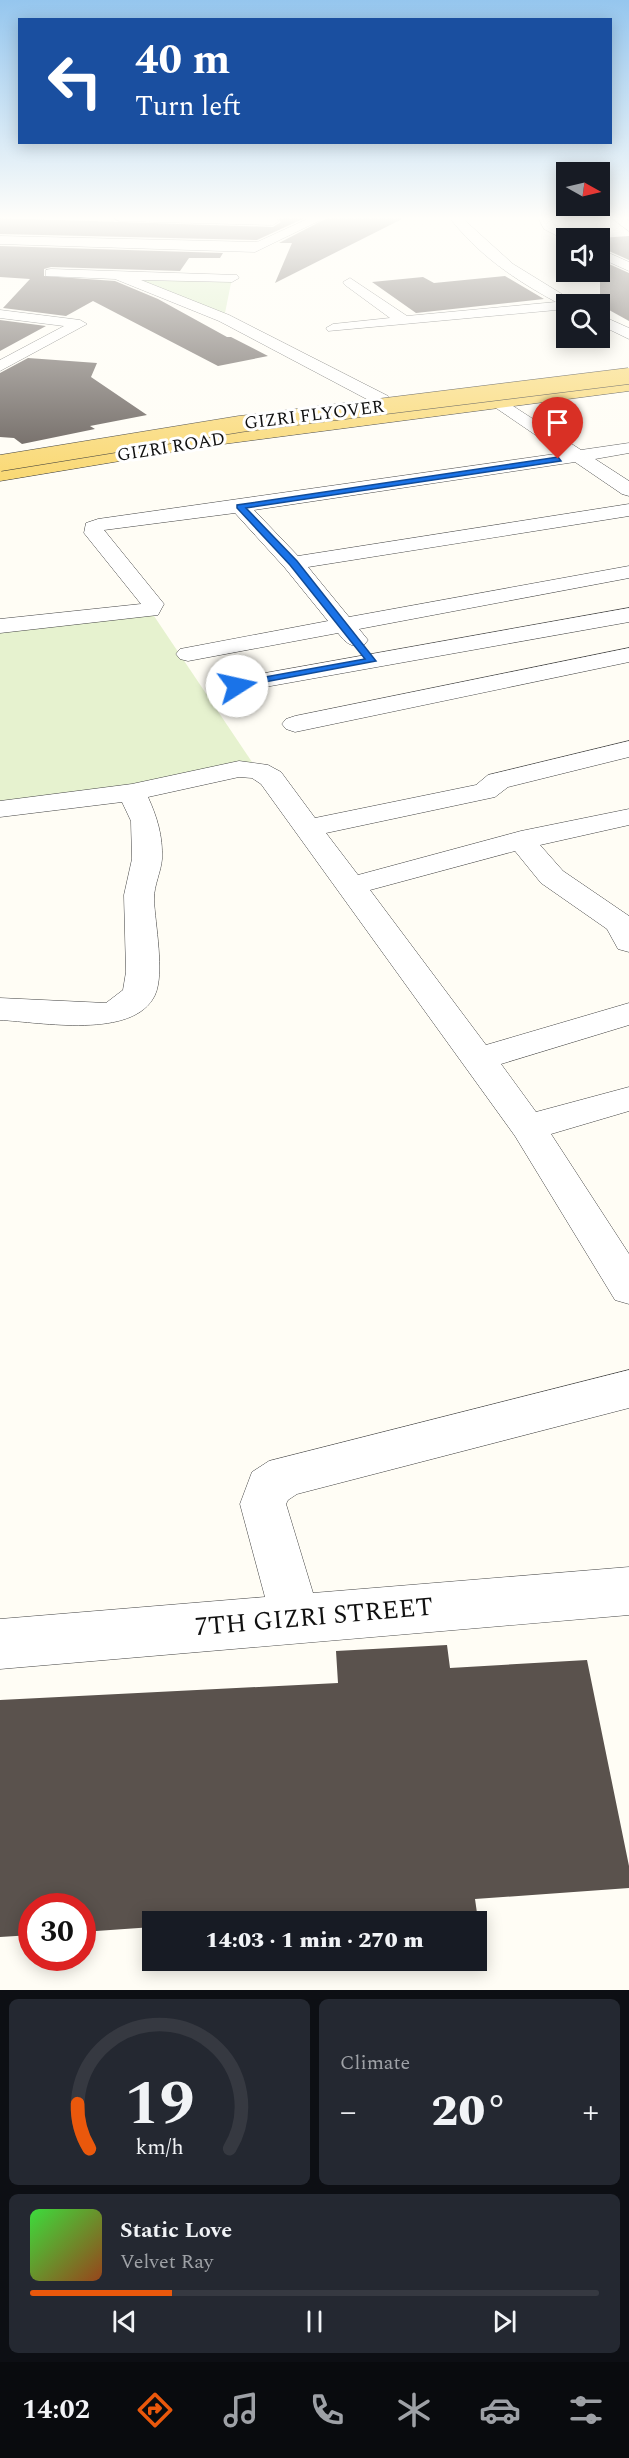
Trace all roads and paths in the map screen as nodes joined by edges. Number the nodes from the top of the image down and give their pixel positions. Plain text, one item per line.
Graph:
1 (204, 310) edge
2 (225, 310) edge
3 (389, 310) edge
4 (512, 310) edge
5 (0, 314) edge
6 (224, 318) junction
7 (405, 321) junction
8 (610, 324) edge
9 (333, 328) dead end
10 (629, 334) edge
11 (0, 366) edge
12 (629, 370) edge
13 (629, 376) edge
14 (629, 385) edge
15 (382, 400) junction
16 (500, 402) junction
17 (399, 415) junction
18 (629, 448) edge
19 (581, 456) junction
20 (0, 457) edge
21 (0, 464) edge
22 (0, 470) edge
23 (0, 475) edge
24 (624, 482) edge
25 (240, 506) junction
26 (629, 510) edge
27 (293, 563) junction
28 (629, 572) edge
29 (629, 615) edge
30 (345, 625) junction
31 (0, 626) edge
32 (188, 654) dead end
33 (629, 655) edge
34 (371, 661) junction
35 (237, 686) dead end
36 (295, 724) dead end
37 (629, 748) edge
38 (132, 792) junction
39 (0, 809) edge
40 (629, 817) edge
41 (308, 828) junction
42 (521, 840) junction
43 (352, 886) junction
44 (626, 929) edge
45 (0, 1009) edge
46 (629, 1014) edge
47 (479, 1059) junction
48 (629, 1099) edge
49 (528, 1127) junction
50 (629, 1288) edge
51 (629, 1389) edge
52 (629, 1591) edge
53 (296, 1618) junction
54 (0, 1644) edge

1 - 6 street
2 - 6 street
3 - 7 street
4 - 7 street
5 - 11 street
6 - 15 street
7 - 9 street
8 - 10 street
12 - 15 main road, GIZRI ROAD
13 - 21 main road, GIZRI FLYOVER, bridge
14 - 16 main road, GIZRI ROAD
14 - 22 main road, GIZRI FLYOVER
15 - 17 street
15 - 20 main road, GIZRI ROAD
16 - 17 main road, GIZRI ROAD
16 - 19 street
17 - 23 main road, GIZRI ROAD
18 - 19 street
19 - 24 street
19 - 25 street
25 - 27 street
25 - 31 street
26 - 27 street
27 - 30 street
28 - 30 street
29 - 34 street
30 - 32 street
30 - 34 street
33 - 36 street
34 - 35 street
37 - 41 street
38 - 39 street
38 - 41 street
38 - 45 street
40 - 42 street
41 - 43 street
42 - 43 street
42 - 44 street
43 - 47 street
46 - 47 street
47 - 49 street
48 - 49 street
49 - 50 street
51 - 53 street
52 - 53 street, 7TH GIZRI STREET
53 - 54 street, 7TH GIZRI STREET

